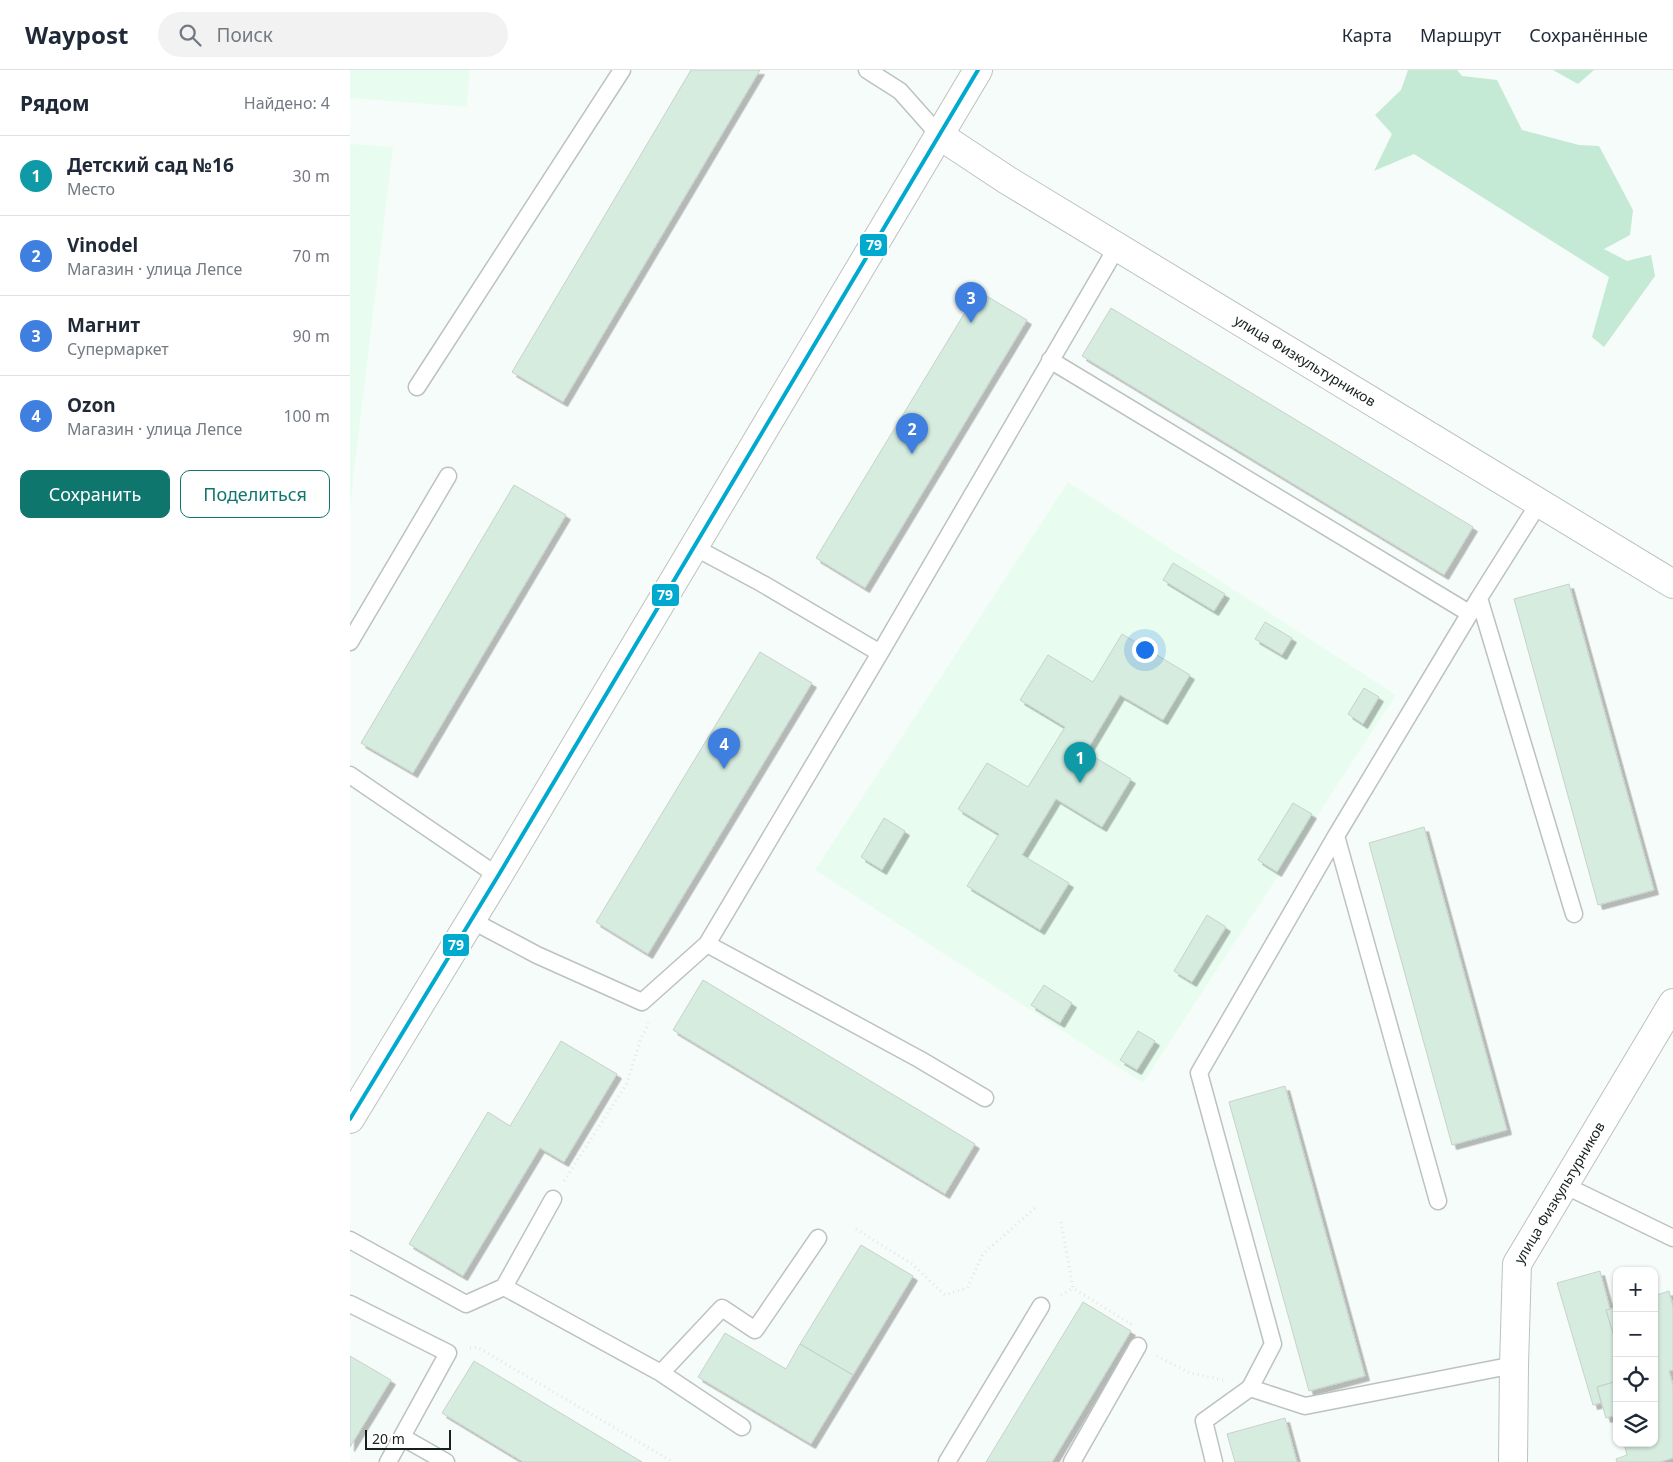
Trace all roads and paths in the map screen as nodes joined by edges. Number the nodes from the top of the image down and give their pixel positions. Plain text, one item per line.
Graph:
1 (622, 70) edge
2 (867, 70) edge
3 (978, 70) edge
4 (939, 134) junction
5 (1117, 247) junction
6 (1050, 360) junction
7 (418, 387) dead end
8 (448, 476) dead end
9 (1540, 503) junction
10 (694, 547) junction
11 (1673, 584) edge
12 (1479, 598) junction
13 (1470, 613) junction
14 (350, 642) edge
15 (880, 653) junction
16 (350, 775) edge
17 (1336, 836) junction
18 (498, 876) junction
19 (1574, 914) dead end
20 (471, 920) junction
21 (707, 944) junction
22 (1673, 1003) edge
23 (648, 1025) dead end
24 (985, 1098) dead end
25 (350, 1119) edge
26 (1564, 1185) junction
27 (553, 1199) joint
28 (1438, 1201) dead end
29 (1036, 1207) dead end
30 (1061, 1222) dead end
31 (856, 1229) dead end
32 (818, 1238) dead end
33 (1673, 1238) edge
34 (350, 1240) edge
35 (504, 1287) junction
36 (350, 1304) edge
37 (1041, 1306) dead end
38 (1138, 1346) junction
39 (448, 1353) junction
40 (1514, 1365) junction
41 (661, 1373) junction
42 (1214, 1378) dead end
43 (1250, 1388) junction
44 (742, 1427) dead end
45 (402, 1437) junction
46 (388, 1462) edge
47 (446, 1462) edge
48 (673, 1462) edge
49 (947, 1462) edge
50 (1072, 1462) edge
51 (1214, 1462) edge
52 (1513, 1462) edge

1 - 7 lane
2 - 4 lane
3 - 4 street
4 - 5 street, улица Физкультурников
4 - 10 street
5 - 6 lane
5 - 9 street, улица Физкультурников
6 - 13 lane
6 - 15 lane
8 - 14 lane
9 - 11 street, улица Физкультурников
9 - 12 lane
10 - 15 lane
10 - 18 street
12 - 13 lane
12 - 19 lane
13 - 17 lane
15 - 21 lane
16 - 18 lane
17 - 28 lane
17 - 43 lane
18 - 20 street
20 - 21 lane
20 - 25 street
21 - 24 lane
22 - 26 street, улица Физкультурников
23 - 27 path
26 - 33 lane
26 - 40 street, улица Физкультурников
27 - 35 lane
29 - 31 path
30 - 38 path
32 - 41 lane
34 - 35 lane
35 - 41 lane
36 - 39 lane
37 - 49 lane
38 - 42 path
38 - 50 lane
39 - 45 lane
39 - 48 path
40 - 43 lane
40 - 52 street, улица Физкультурников
41 - 44 lane
43 - 51 lane
45 - 46 lane
45 - 47 lane

